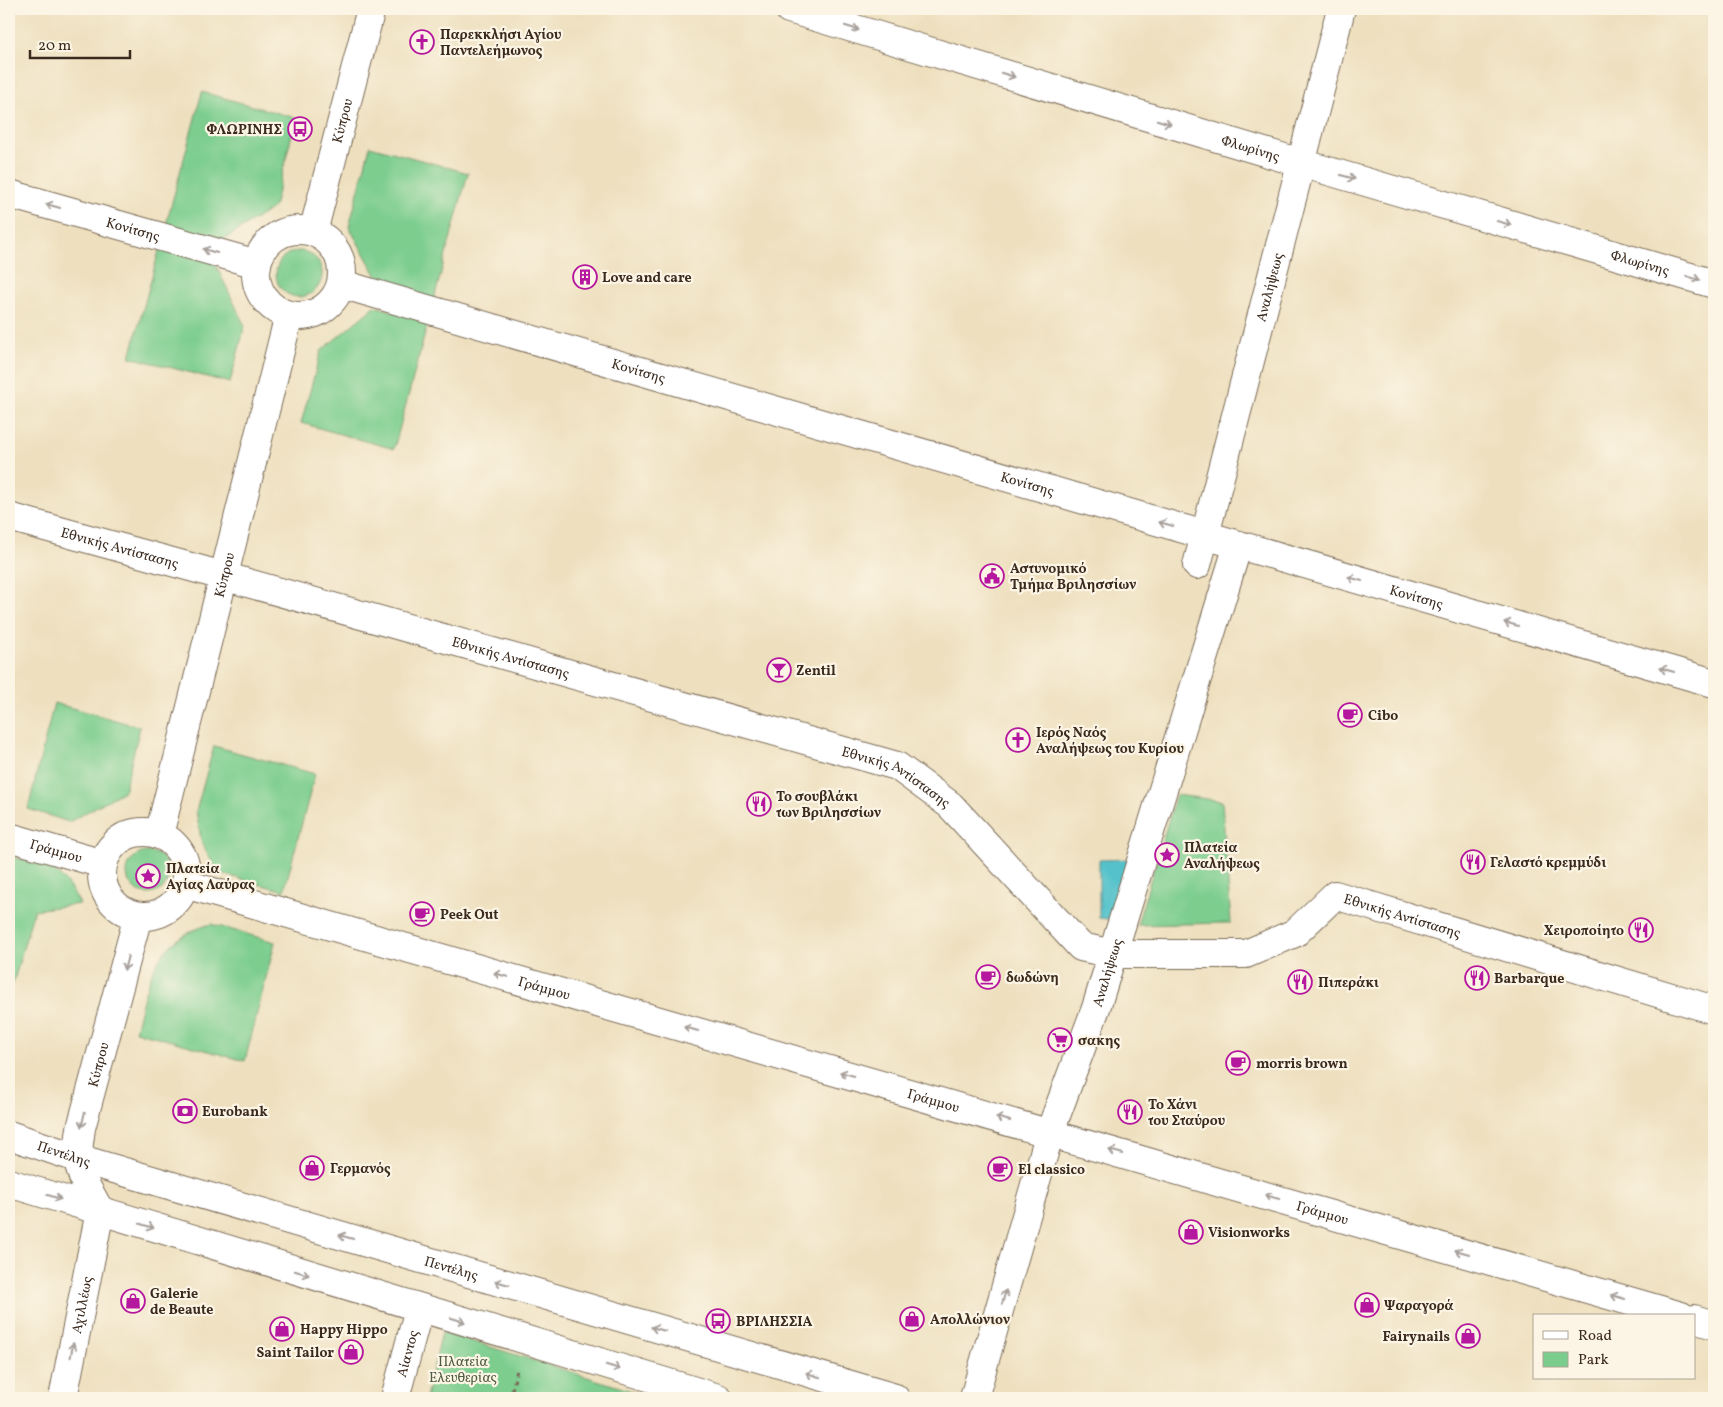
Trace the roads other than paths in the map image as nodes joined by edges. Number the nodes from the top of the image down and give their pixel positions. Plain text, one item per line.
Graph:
1 (371, 9) edge
2 (789, 9) edge
3 (1341, 9) edge
4 (1301, 163) junction
5 (9, 194) edge
6 (313, 232) junction
7 (257, 264) junction
8 (341, 284) junction
9 (1714, 284) edge
10 (289, 315) junction
11 (9, 517) edge
12 (1204, 535) junction
13 (1238, 545) junction
14 (1197, 565) dead end
15 (223, 576) junction
16 (1714, 683) edge
17 (159, 835) junction
18 (9, 837) edge
19 (103, 864) junction
20 (185, 884) junction
21 (138, 916) junction
22 (1113, 954) junction
23 (1714, 1010) edge
24 (1050, 1132) junction
25 (9, 1136) edge
26 (77, 1158) junction
27 (9, 1183) edge
28 (100, 1211) junction
29 (419, 1309) junction
30 (1674, 1314) edge
31 (1696, 1320) edge
32 (1714, 1325) edge
33 (859, 1393) edge
34 (63, 1398) edge
35 (395, 1398) edge
36 (718, 1398) edge
37 (895, 1398) edge
38 (974, 1398) edge

1 - 6 street, Κύπρου
2 -> 4 street, Φλωρίνης
3 - 4 street, Αναλήψεως
4 -> 9 street, Φλωρίνης
4 - 12 street, Αναλήψεως
7 -> 5 street, Κονίτσης
6 - 7 street
6 - 8 street
7 - 10 street
8 - 10 street
12 -> 8 street, Κονίτσης
10 - 15 street, Κύπρου
11 - 15 street, Εθνικής Αντίστασης
12 - 13 street, Κονίτσης
12 - 14 street, Αναλήψεως
16 -> 13 street, Κονίτσης
13 - 22 street, Αναλήψεως
15 - 17 street, Κύπρου
15 - 22 street, Εθνικής Αντίστασης
17 - 19 street
17 - 20 street
18 - 19 street, Γράμμου
19 - 21 street
20 - 21 street
24 -> 20 street, Γράμμου
21 -> 26 street, Κύπρου
22 - 23 street, Εθνικής Αντίστασης
22 - 24 street, Αναλήψεως
30 -> 24 street, Γράμμου
38 -> 24 street, Αναλήψεως
25 - 26 street, Πεντέλης
26 - 28 street, Κύπρου
33 -> 26 street, Πεντέλης
27 -> 28 street
28 -> 29 street
34 -> 28 street, Αχιλλέως
29 - 35 street, Αίαντος
29 -> 36 street
31 - 32 street
33 - 37 street, Πεντέλης

